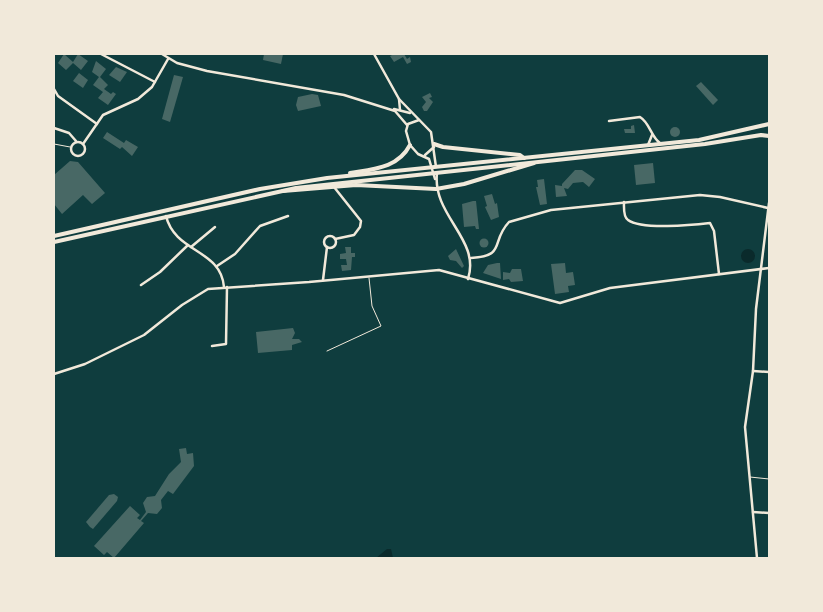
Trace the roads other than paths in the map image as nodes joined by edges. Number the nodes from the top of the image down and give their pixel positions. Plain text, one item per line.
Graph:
1 (101, 54) edge
2 (162, 54) edge
3 (374, 54) edge
4 (168, 59) junction
5 (155, 82) junction
6 (54, 89) edge
7 (399, 99) junction
8 (390, 109) junction
9 (400, 110) junction
10 (412, 114) junction
11 (400, 115) junction
12 (608, 121) dead end
13 (422, 122) junction
14 (97, 124) junction
15 (769, 124) edge
16 (407, 125) junction
17 (54, 128) edge
18 (653, 134) junction
19 (769, 136) edge
20 (76, 141) junction
21 (54, 144) edge
22 (83, 144) junction
23 (661, 144) junction
24 (410, 145) junction
25 (648, 145) junction
26 (434, 146) junction
27 (70, 147) junction
28 (424, 155) junction
29 (524, 158) junction
30 (536, 162) junction
31 (327, 178) junction
32 (435, 179) junction
33 (334, 187) junction
34 (436, 189) junction
35 (281, 190) junction
36 (624, 202) junction
37 (769, 203) edge
38 (769, 208) edge
39 (166, 216) junction
40 (288, 216) dead end
41 (215, 228) dead end
42 (54, 236) edge
43 (335, 239) junction
44 (54, 242) edge
45 (190, 246) junction
46 (327, 247) junction
47 (471, 258) junction
48 (217, 266) junction
49 (761, 268) junction
50 (769, 268) edge
51 (719, 274) junction
52 (368, 276) junction
53 (468, 279) junction
54 (323, 281) junction
55 (141, 285) dead end
56 (226, 287) junction
57 (212, 346) dead end
58 (327, 350) dead end
59 (753, 371) junction
60 (769, 372) edge
61 (54, 374) edge
62 (749, 477) junction
63 (769, 479) edge
64 (753, 512) junction
65 (769, 513) edge
66 (757, 558) edge

1 - 5 street
2 - 4 street
3 - 7 street
4 - 5 street
4 - 8 street
5 - 14 street
6 - 14 street
7 - 9 street
7 - 10 street
8 - 9 street
8 - 11 street
9 - 10 street
9 - 11 street
10 - 13 street
11 - 16 street
12 - 18 street
13 - 16 street
13 - 26 street
14 - 22 street
15 - 23 main road
16 - 24 street
17 - 20 street
18 - 23 street
18 - 25 street
19 - 30 main road
20 - 22 street
20 - 27 street
21 - 27 lane
22 - 27 street
23 - 25 main road
24 - 28 street
24 - 31 main road
25 - 29 main road
26 - 28 street
26 - 29 main road
26 - 32 street
28 - 32 street
29 - 31 main road
30 - 34 main road
30 - 35 main road
31 - 42 main road
32 - 34 street
33 - 34 main road
33 - 35 main road
33 - 43 street
34 - 47 street
35 - 39 main road
36 - 38 street
36 - 47 street
36 - 51 street
37 - 38 street
38 - 49 street
39 - 44 main road
39 - 45 street
40 - 48 street
41 - 45 street
43 - 46 street
43 - 46 street
45 - 48 street
45 - 55 street
46 - 54 street
47 - 53 street
48 - 56 street
49 - 50 street
49 - 51 street
49 - 59 street
51 - 53 street
52 - 53 street
52 - 54 street
52 - 58 lane
54 - 56 street
56 - 57 street
56 - 61 street
59 - 60 street
59 - 62 street
62 - 63 lane
62 - 64 street
64 - 65 street
64 - 66 street

